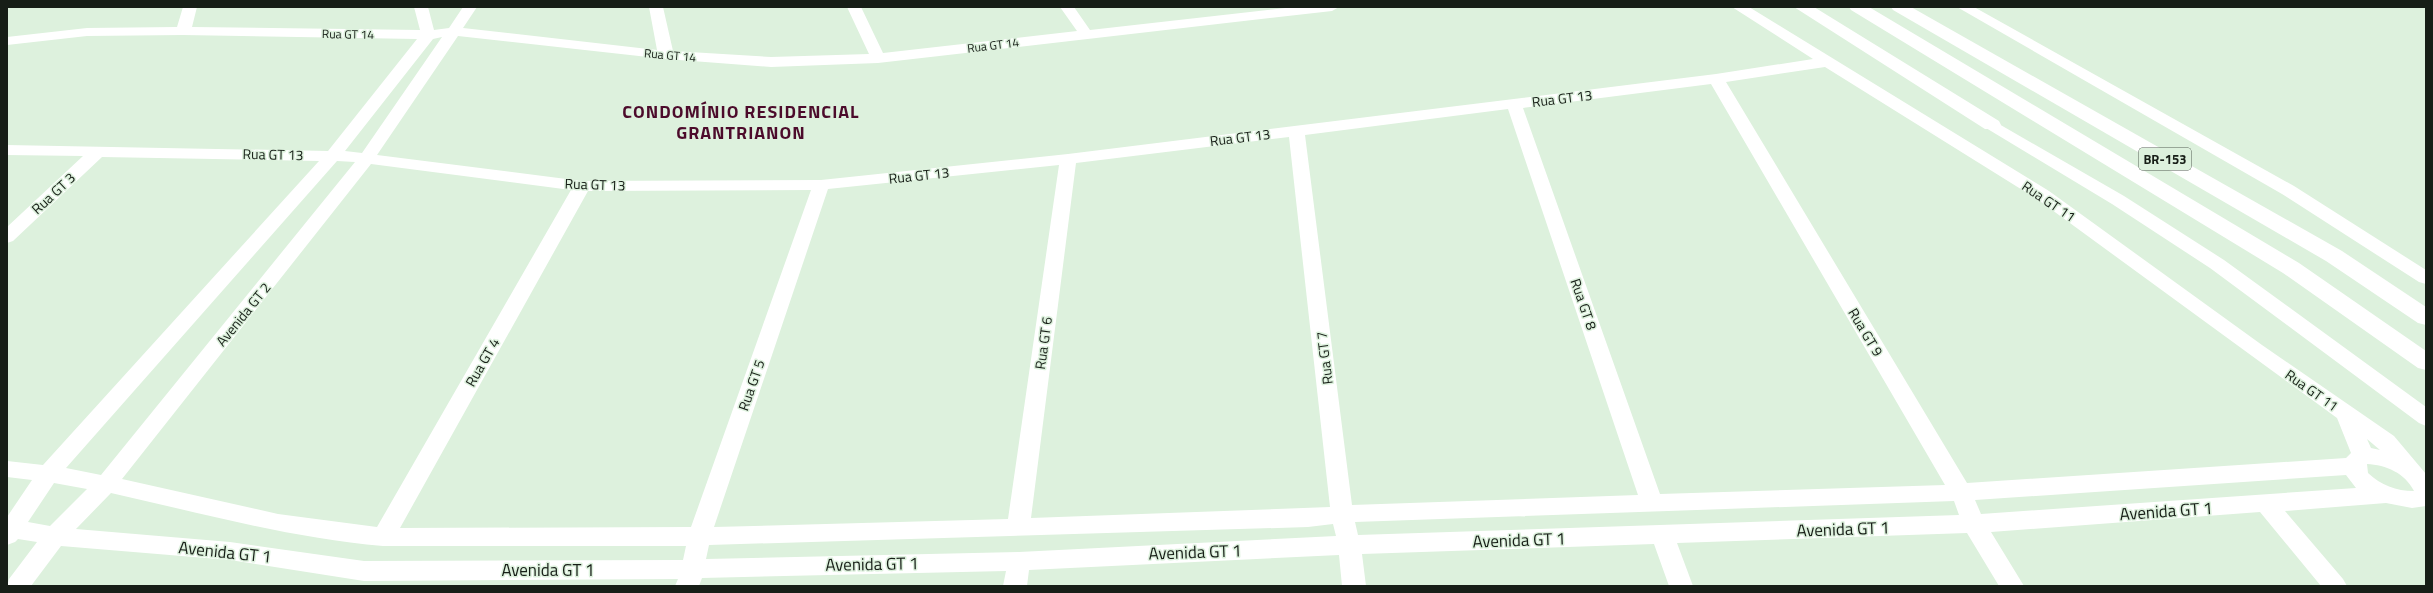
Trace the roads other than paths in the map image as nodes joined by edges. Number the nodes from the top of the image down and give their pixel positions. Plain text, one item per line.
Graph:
1 (190, 7) edge
2 (421, 7) edge
3 (470, 7) edge
4 (656, 7) edge
5 (854, 7) edge
6 (1067, 7) edge
7 (1332, 7) edge
8 (1739, 7) edge
9 (1802, 7) edge
10 (1857, 7) edge
11 (1899, 7) edge
12 (1964, 7) edge
13 (1302, 9) edge
14 (183, 31) junction
15 (455, 31) junction
16 (1086, 34) junction
17 (428, 35) junction
18 (7, 41) edge
19 (666, 55) junction
20 (878, 58) junction
21 (1826, 62) junction
22 (1716, 79) junction
23 (1514, 104) junction
24 (2029, 108) junction
25 (1992, 124) junction
26 (1296, 130) junction
27 (7, 150) edge
28 (99, 150) junction
29 (332, 156) junction
30 (367, 158) junction
31 (1068, 159) junction
32 (821, 185) junction
33 (582, 186) junction
34 (7, 236) edge
35 (2426, 278) edge
36 (2426, 318) edge
37 (2426, 362) edge
38 (2346, 414) junction
39 (2426, 418) edge
40 (2358, 461) junction
41 (7, 469) edge
42 (48, 474) junction
43 (106, 484) junction
44 (2420, 486) edge
45 (1961, 492) junction
46 (2385, 496) junction
47 (1652, 504) junction
48 (2266, 504) junction
49 (1342, 514) junction
50 (1974, 524) junction
51 (1018, 528) junction
52 (9, 531) edge
53 (1663, 535) junction
54 (56, 536) junction
55 (699, 536) junction
56 (383, 537) junction
57 (1350, 545) junction
58 (1019, 561) junction
59 (360, 578) edge
60 (690, 578) edge
61 (16, 586) edge
62 (1016, 586) edge
63 (1354, 586) edge
64 (1681, 586) edge
65 (2012, 586) edge
66 (2335, 586) edge

1 - 14 street
2 - 17 street
3 - 15 street, Avenida GT 2
4 - 19 street
5 - 20 street
6 - 16 street
7 - 13 street, Rua GT 14
8 - 21 street, Rua GT 11
9 - 25 highway
10 - 24 highway, BR-153
11 - 36 highway, BR-153
12 - 35 street
13 - 16 street, Rua GT 14
14 - 17 street, Rua GT 14
14 - 18 street, Rua GT 14
15 - 17 street, Rua GT 14
15 - 19 street, Rua GT 14
15 - 30 street, Avenida GT 2
16 - 20 street, Rua GT 14
17 - 29 street
19 - 20 street, Rua GT 14
21 - 22 street, Rua GT 13
21 - 38 street, Rua GT 11
22 - 23 street, Rua GT 13
22 - 45 street, Rua GT 9
23 - 26 street, Rua GT 13
23 - 47 street, Rua GT 8
24 - 25 highway
24 - 37 highway, BR-153
25 - 39 street
26 - 31 street, Rua GT 13
26 - 49 street, Rua GT 7
27 - 28 street, Rua GT 13
28 - 29 street, Rua GT 13
28 - 34 street, Rua GT 3
29 - 30 street, Rua GT 13
29 - 42 street
30 - 33 street, Rua GT 13
30 - 43 street, Avenida GT 2
31 - 32 street, Rua GT 13
31 - 51 street, Rua GT 6
32 - 33 street, Rua GT 13
32 - 55 street, Rua GT 5
33 - 56 street, Rua GT 4
38 - 40 street, Rua GT 11
38 - 44 street, Rua GT 11
40 - 44 street, Avenida GT 1
40 - 45 street, Avenida GT 1
40 - 46 street, Rua GT 11
41 - 42 street, Avenida GT 1
42 - 43 street, Avenida GT 1
42 - 52 street
43 - 54 street, Avenida GT 2
43 - 56 street, Avenida GT 1
44 - 46 street
45 - 47 street, Avenida GT 1
45 - 50 street, Rua GT 9
46 - 48 street, Avenida GT 1
47 - 49 street, Avenida GT 1
48 - 50 street, Avenida GT 1
48 - 66 street
49 - 51 street, Avenida GT 1
49 - 57 street, Rua GT 7
50 - 53 street, Avenida GT 1
50 - 65 street, Rua GT 9
51 - 55 street, Avenida GT 1
52 - 54 street, Avenida GT 1
53 - 57 street, Avenida GT 1
53 - 64 street
54 - 59 street, Avenida GT 1
54 - 61 street, Avenida GT 2
55 - 56 street, Avenida GT 1
55 - 60 street, Rua GT 5
57 - 58 street, Avenida GT 1
57 - 63 street, Rua GT 7
58 - 60 street, Avenida GT 1
58 - 62 street
59 - 60 street, Avenida GT 1

